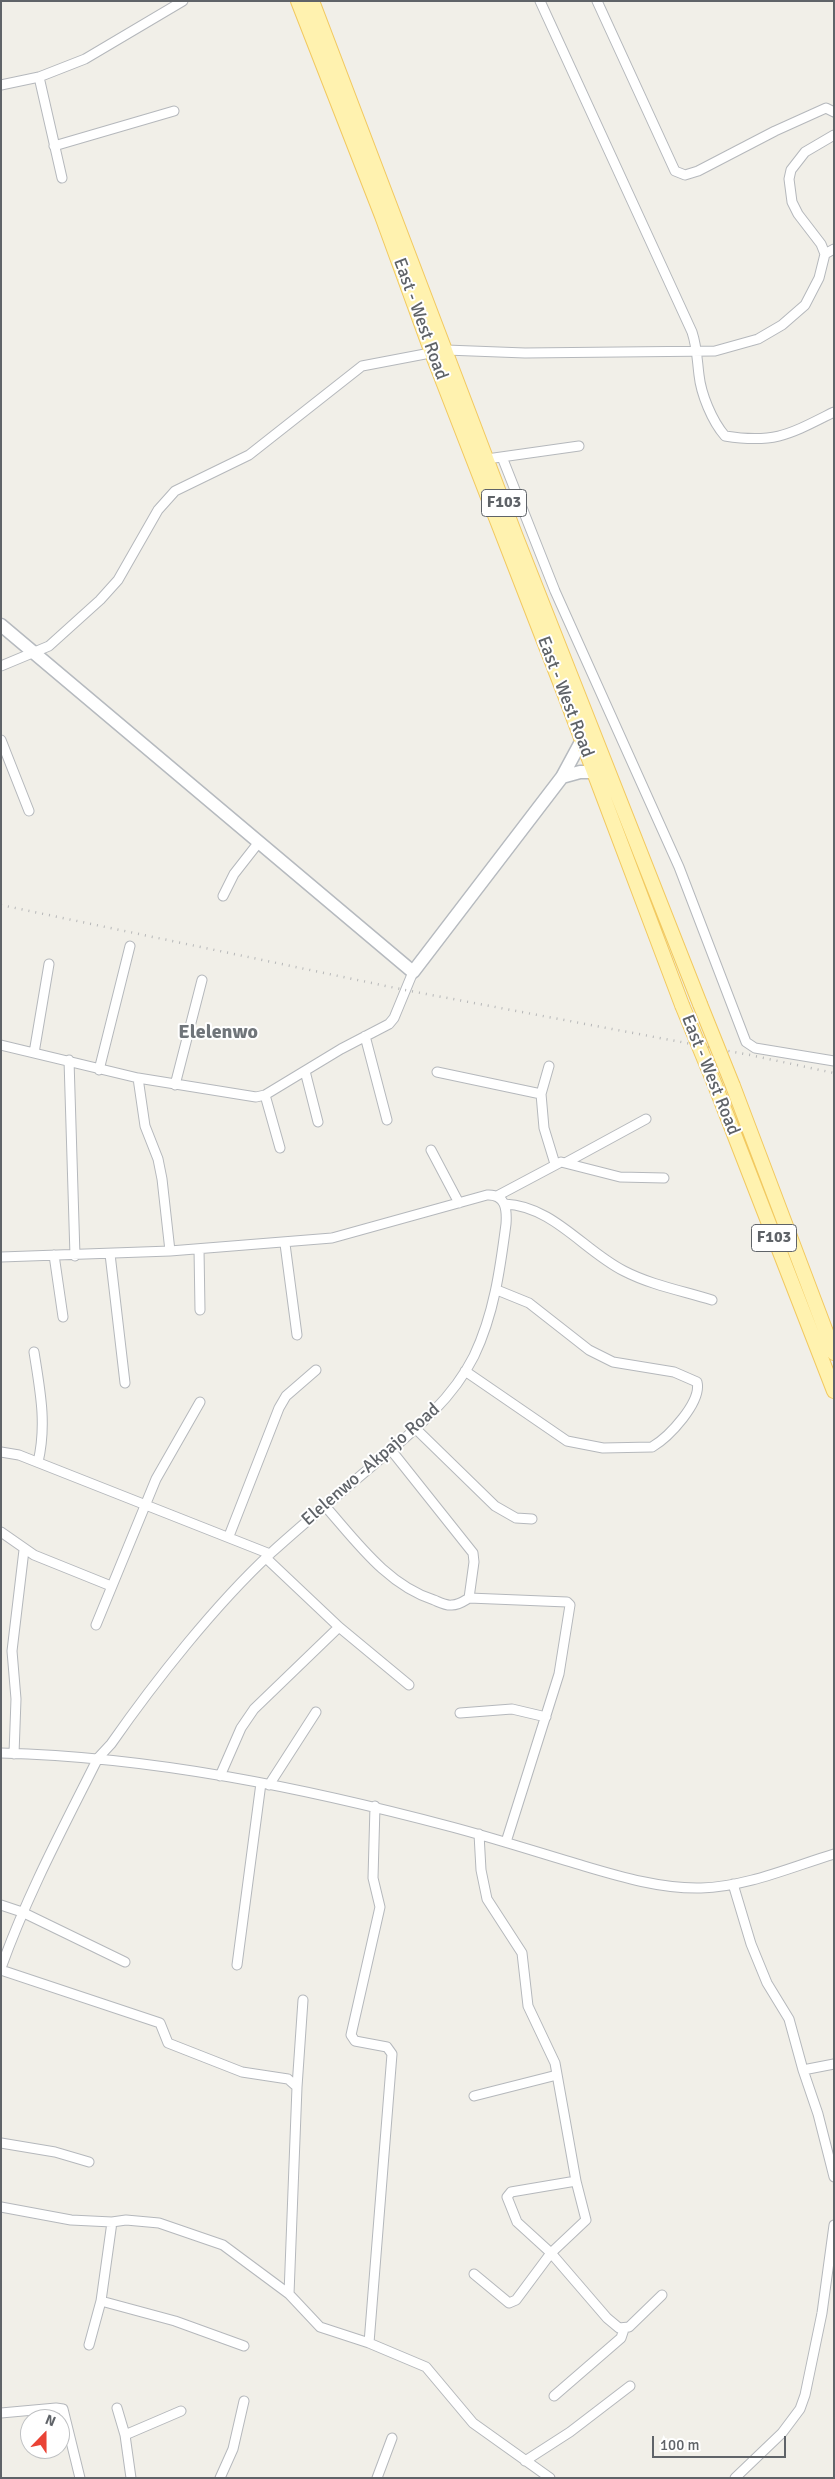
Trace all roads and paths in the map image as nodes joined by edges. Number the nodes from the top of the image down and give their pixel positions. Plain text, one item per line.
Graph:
1 (183, 1) edge
2 (298, 1) edge
3 (312, 1) edge
4 (540, 1) edge
5 (597, 1) edge
6 (39, 77) junction
7 (2, 82) edge
8 (174, 110) dead end
9 (834, 112) edge
10 (834, 135) edge
11 (54, 146) junction
12 (62, 178) dead end
13 (834, 249) edge
14 (825, 254) junction
15 (446, 350) junction
16 (698, 352) junction
17 (432, 353) junction
18 (833, 416) edge
19 (579, 446) dead end
20 (502, 457) junction
21 (487, 459) junction
22 (553, 586) junction
23 (539, 593) junction
24 (1, 625) edge
25 (34, 653) junction
26 (1, 666) edge
27 (1, 740) edge
28 (582, 740) junction
29 (594, 772) junction
30 (562, 777) junction
31 (29, 811) dead end
32 (259, 842) junction
33 (222, 896) dead end
34 (130, 946) dead end
35 (49, 964) dead end
36 (413, 972) junction
37 (202, 980) dead end
38 (365, 1036) junction
39 (1, 1045) edge
40 (34, 1053) junction
41 (69, 1060) junction
42 (834, 1061) edge
43 (549, 1066) dead end
44 (99, 1070) junction
45 (305, 1071) junction
46 (438, 1072) dead end
47 (138, 1078) junction
48 (175, 1085) junction
49 (541, 1094) junction
50 (265, 1095) junction
51 (646, 1119) dead end
52 (387, 1120) dead end
53 (318, 1122) dead end
54 (280, 1148) dead end
55 (431, 1150) dead end
56 (567, 1162) junction
57 (555, 1164) junction
58 (664, 1178) dead end
59 (497, 1196) junction
60 (459, 1203) junction
61 (505, 1204) junction
62 (284, 1244) junction
63 (198, 1249) junction
64 (170, 1251) junction
65 (110, 1254) junction
66 (54, 1255) junction
67 (75, 1256) junction
68 (1, 1257) edge
69 (497, 1290) junction
70 (712, 1300) dead end
71 (200, 1310) dead end
72 (63, 1317) dead end
73 (830, 1333) edge
74 (297, 1334) dead end
75 (34, 1352) dead end
76 (834, 1353) edge
77 (316, 1370) dead end
78 (465, 1371) junction
79 (125, 1383) dead end
80 (834, 1391) edge
81 (200, 1402) dead end
82 (416, 1429) junction
83 (391, 1450) junction
84 (1, 1452) edge
85 (38, 1462) junction
86 (145, 1504) junction
87 (325, 1506) junction
88 (532, 1519) dead end
89 (1, 1532) edge
90 (229, 1536) junction
91 (24, 1550) junction
92 (268, 1556) junction
93 (111, 1586) junction
94 (469, 1598) junction
95 (96, 1625) dead end
96 (339, 1627) junction
97 (409, 1685) dead end
98 (316, 1712) dead end
99 (460, 1713) dead end
100 (546, 1717) junction
101 (1, 1753) edge
102 (14, 1754) junction
103 (98, 1758) junction
104 (220, 1776) junction
105 (265, 1784) junction
106 (375, 1806) junction
107 (479, 1834) junction
108 (506, 1842) junction
109 (834, 1854) edge
110 (733, 1884) junction
111 (1, 1905) edge
112 (22, 1912) junction
113 (125, 1962) dead end
114 (237, 1965) dead end
115 (1, 1969) edge
116 (303, 2000) dead end
117 (834, 2064) edge
118 (803, 2070) junction
119 (557, 2075) junction
120 (297, 2087) junction
121 (474, 2096) dead end
122 (1, 2143) edge
123 (89, 2162) dead end
124 (834, 2178) edge
125 (576, 2181) junction
126 (1, 2207) edge
127 (112, 2222) junction
128 (834, 2225) edge
129 (551, 2253) junction
130 (474, 2274) dead end
131 (289, 2294) junction
132 (662, 2296) dead end
133 (101, 2301) junction
134 (624, 2329) junction
135 (369, 2342) junction
136 (89, 2345) dead end
137 (244, 2346) dead end
138 (630, 2386) dead end
139 (554, 2396) dead end
140 (244, 2401) dead end
141 (117, 2408) dead end
142 (181, 2411) dead end
143 (1, 2413) edge
144 (125, 2435) junction
145 (392, 2438) dead end
146 (525, 2460) junction
147 (80, 2478) edge
148 (132, 2478) edge
149 (220, 2478) edge
150 (377, 2478) edge
151 (550, 2478) edge
152 (734, 2478) edge

1 - 6 street
2 - 17 main road, East - West Road / F103
3 - 15 main road, East - West Road / F103
4 - 16 street
5 - 9 street
6 - 7 street
6 - 11 street
8 - 11 street
10 - 14 street
11 - 12 street
13 - 14 street
14 - 16 street
15 - 16 street
15 - 17 street
15 - 21 main road, East - West Road / F103
16 - 18 street
17 - 25 street
17 - 28 main road, East - West Road / F103
19 - 20 street
20 - 21 street
20 - 22 street
21 - 23 main road, East - West Road / F103
22 - 23 street
22 - 42 street
23 - 73 main road, East - West Road / F103, bridge
24 - 25 street
25 - 26 street
25 - 32 street
27 - 31 street
28 - 29 main road, East - West Road / F103
28 - 30 street
29 - 30 street
29 - 80 main road, East - West Road / F103, bridge
30 - 36 street
32 - 33 street
32 - 36 street
34 - 44 street
35 - 40 street
36 - 38 street
37 - 48 street
38 - 45 street
38 - 52 street
39 - 40 street
40 - 41 street
41 - 44 street
41 - 67 street
43 - 49 street
44 - 47 street
45 - 50 street
45 - 53 street
46 - 49 street
47 - 48 street
47 - 64 street
48 - 50 street
49 - 57 street
50 - 54 street
51 - 56 street
55 - 60 street
56 - 57 street
56 - 58 street
57 - 59 street
59 - 60 street
59 - 61 street
60 - 62 street
61 - 69 street, Elelenwo -Akpajo Road
61 - 70 street
62 - 63 street
62 - 74 street
63 - 64 street
63 - 71 street
64 - 65 street
65 - 67 street
65 - 79 street
66 - 67 street
66 - 68 street
66 - 72 street
69 - 78 street, Elelenwo -Akpajo Road
69 - 78 street
73 - 76 main road, East - West Road / F103
75 - 85 street
77 - 90 street
78 - 82 street, Elelenwo -Akpajo Road
81 - 86 street
82 - 83 street, Elelenwo -Akpajo Road
82 - 88 street
83 - 87 street, Elelenwo -Akpajo Road
83 - 94 street
84 - 85 street
85 - 86 street
86 - 90 street
86 - 93 street
87 - 92 street, Elelenwo -Akpajo Road
87 - 94 street
89 - 91 street
90 - 92 street
91 - 93 street
91 - 102 street
92 - 96 street
92 - 103 street, Elelenwo -Akpajo Road
93 - 95 street
94 - 100 street
96 - 97 street
96 - 104 street
98 - 105 street
99 - 100 street
100 - 108 street
101 - 102 street
102 - 103 street
103 - 104 street
103 - 112 street, Elelenwo -Akpajo Road
104 - 105 street
105 - 106 street
105 - 114 street
106 - 107 street
106 - 135 street
107 - 108 street
107 - 119 street
108 - 110 street
109 - 110 street
110 - 118 street
111 - 112 street
112 - 113 street
112 - 115 street, Elelenwo -Akpajo Road
115 - 120 street
116 - 120 street
117 - 118 street
118 - 124 street
119 - 121 street
119 - 125 street
120 - 131 street
122 - 123 street
125 - 129 street
125 - 129 street
126 - 127 street
127 - 131 street
127 - 133 street
128 - 152 street
129 - 130 street
129 - 134 street
131 - 135 street
132 - 134 street
133 - 136 street
133 - 137 street
134 - 139 street
135 - 146 street
138 - 146 street
140 - 149 street
141 - 144 street
142 - 144 street
143 - 147 street
144 - 148 street
145 - 150 street
146 - 151 street

